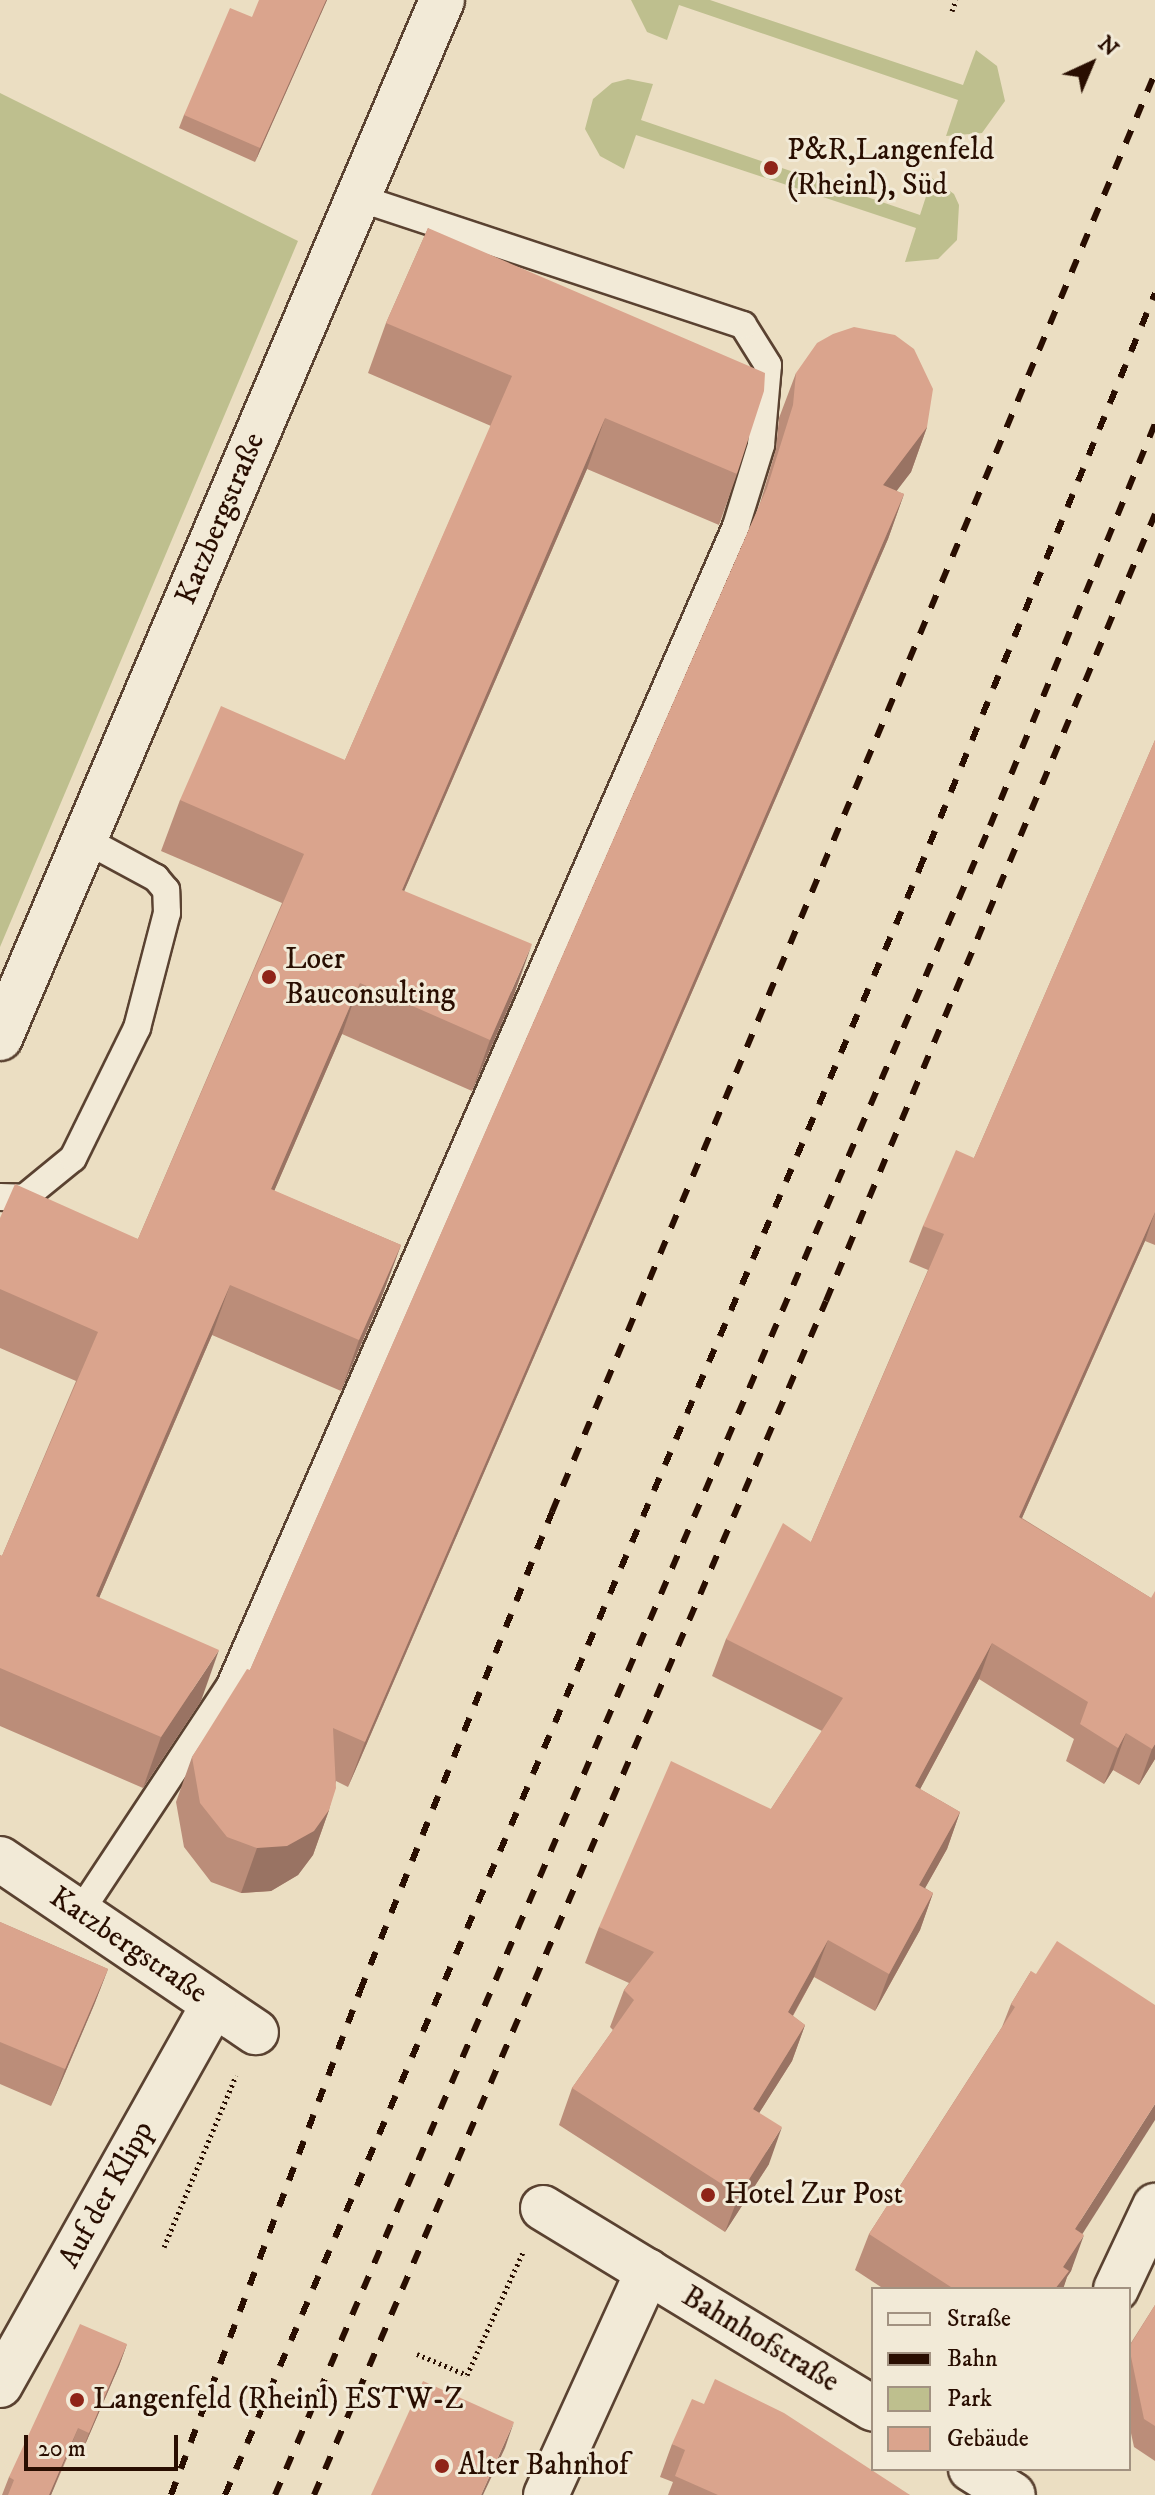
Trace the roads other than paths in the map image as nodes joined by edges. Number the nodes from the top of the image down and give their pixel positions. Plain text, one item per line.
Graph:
1 (442, 0) edge
2 (357, 197) junction
3 (84, 839) junction
4 (0, 1038) edge
5 (0, 1197) edge
6 (0, 1859) edge
7 (80, 1912) junction
8 (214, 2004) junction
9 (256, 2032) road end
10 (1155, 2206) edge
11 (534, 2226) road end
12 (648, 2271) junction
13 (1117, 2287) edge
14 (0, 2385) edge
15 (871, 2408) edge
16 (974, 2471) edge
17 (1030, 2471) edge
18 (546, 2495) edge
19 (1016, 2495) edge

1 - 2 street, Katzbergstraße
2 - 3 street, Katzbergstraße
2 - 7 lane
3 - 4 street, Katzbergstraße
3 - 5 lane
6 - 7 street, Katzbergstraße
7 - 8 street, Katzbergstraße
8 - 9 street, Katzbergstraße
8 - 14 street, Auf der Klipp
10 - 13 street
11 - 12 street, Bahnhofstraße
12 - 15 street, Bahnhofstraße
12 - 18 street, Bahnhofstraße
16 - 19 street
17 - 19 street

